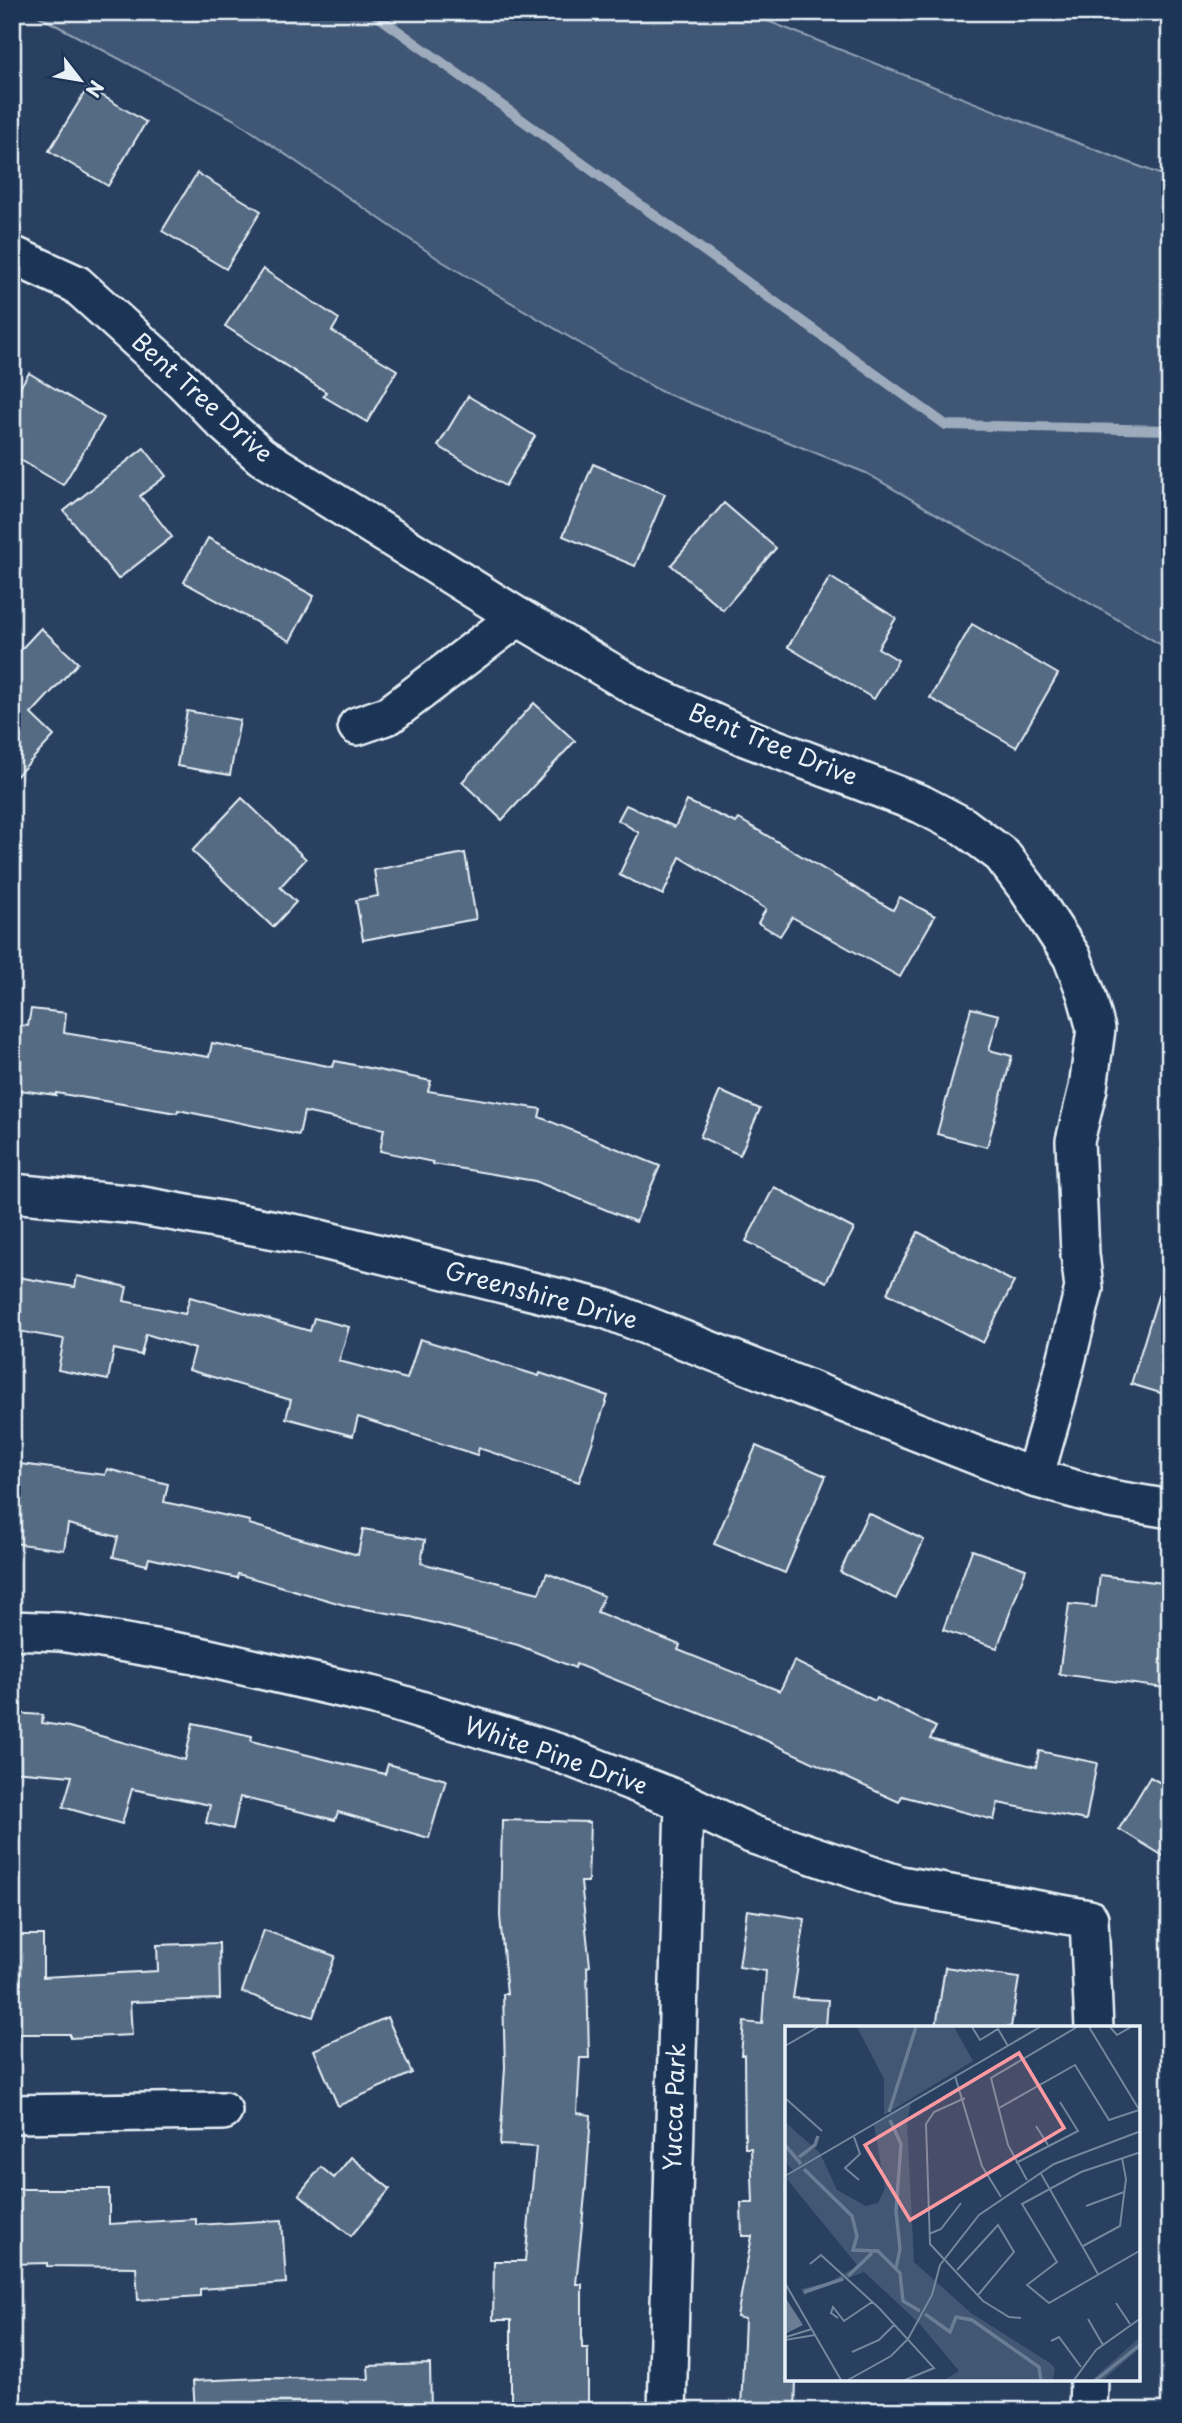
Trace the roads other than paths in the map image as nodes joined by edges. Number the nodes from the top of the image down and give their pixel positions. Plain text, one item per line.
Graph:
1 (12, 255) edge
2 (518, 617) junction
3 (357, 726) dead end
4 (12, 1193) edge
5 (1034, 1478) junction
6 (1170, 1509) edge
7 (12, 1630) edge
8 (684, 1802) junction
9 (1094, 2026) edge
10 (223, 2111) dead end
11 (12, 2114) edge
12 (1089, 2381) edge
13 (667, 2411) edge
14 (1088, 2411) edge

1 - 2 street, Bent Tree Drive
2 - 3 street
2 - 5 street, Bent Tree Drive
4 - 5 street, Greenshire Drive
5 - 6 street, Greenshire Drive
7 - 8 street, White Pine Drive
8 - 9 street, White Pine Drive
8 - 13 street, Yucca Park
10 - 11 street
12 - 14 street

